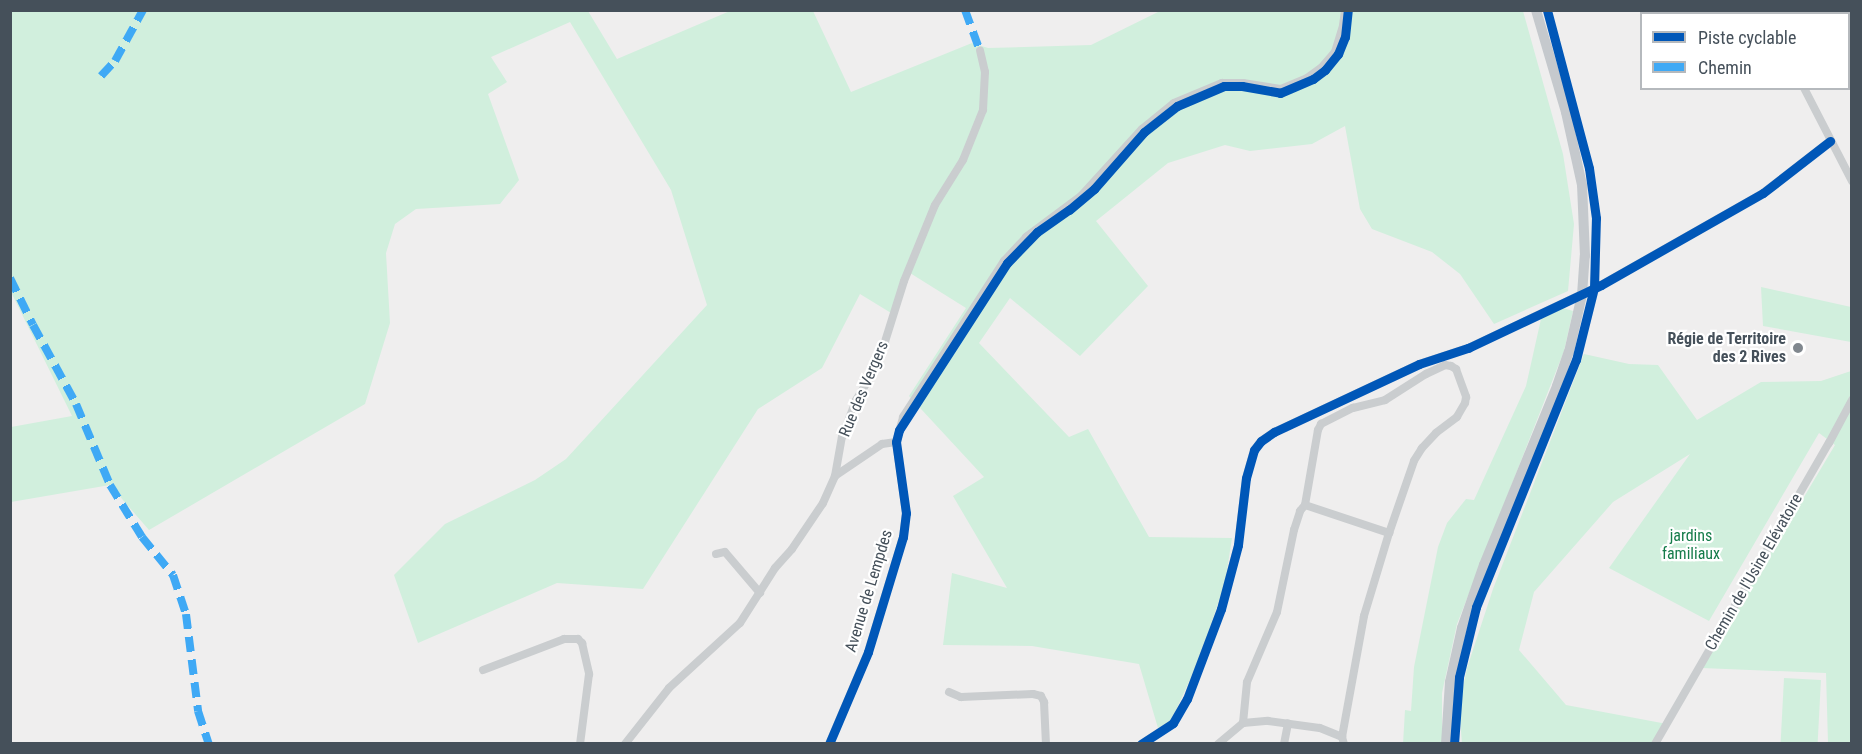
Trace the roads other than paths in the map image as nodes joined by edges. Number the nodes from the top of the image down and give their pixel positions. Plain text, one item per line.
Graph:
1 (1345, 10) edge
2 (1536, 10) edge
3 (980, 51) dead end
4 (1805, 90) edge
5 (1830, 141) junction
6 (1851, 181) edge
7 (1582, 295) junction
8 (1851, 400) edge
9 (896, 442) junction
10 (835, 476) junction
11 (1305, 505) junction
12 (1389, 533) junction
13 (716, 554) dead end
14 (760, 593) junction
15 (483, 670) dead end
16 (949, 692) dead end
17 (1243, 723) junction
18 (1288, 723) junction
19 (1343, 740) edge
20 (580, 744) edge
21 (625, 744) edge
22 (829, 744) edge
23 (1046, 744) edge
24 (1141, 744) edge
25 (1218, 744) edge
26 (1284, 744) edge
27 (1446, 744) edge
28 (1655, 744) edge

1 - 9 street
2 - 7 main road
3 - 10 street, Rue des Vergers
4 - 5 street
5 - 6 street
5 - 7 street
7 - 24 street
7 - 27 main road
8 - 28 street, Chemin de l'Usine Elévatoire
9 - 10 street
9 - 22 street, Avenue de Lempdes
10 - 14 street, Rue des Vergers
11 - 12 street
11 - 12 street
11 - 17 street
12 - 19 street
13 - 14 street
14 - 21 street, Rue des Vergers
15 - 20 street
16 - 23 street
17 - 18 street
17 - 25 street
18 - 19 street
18 - 26 street

